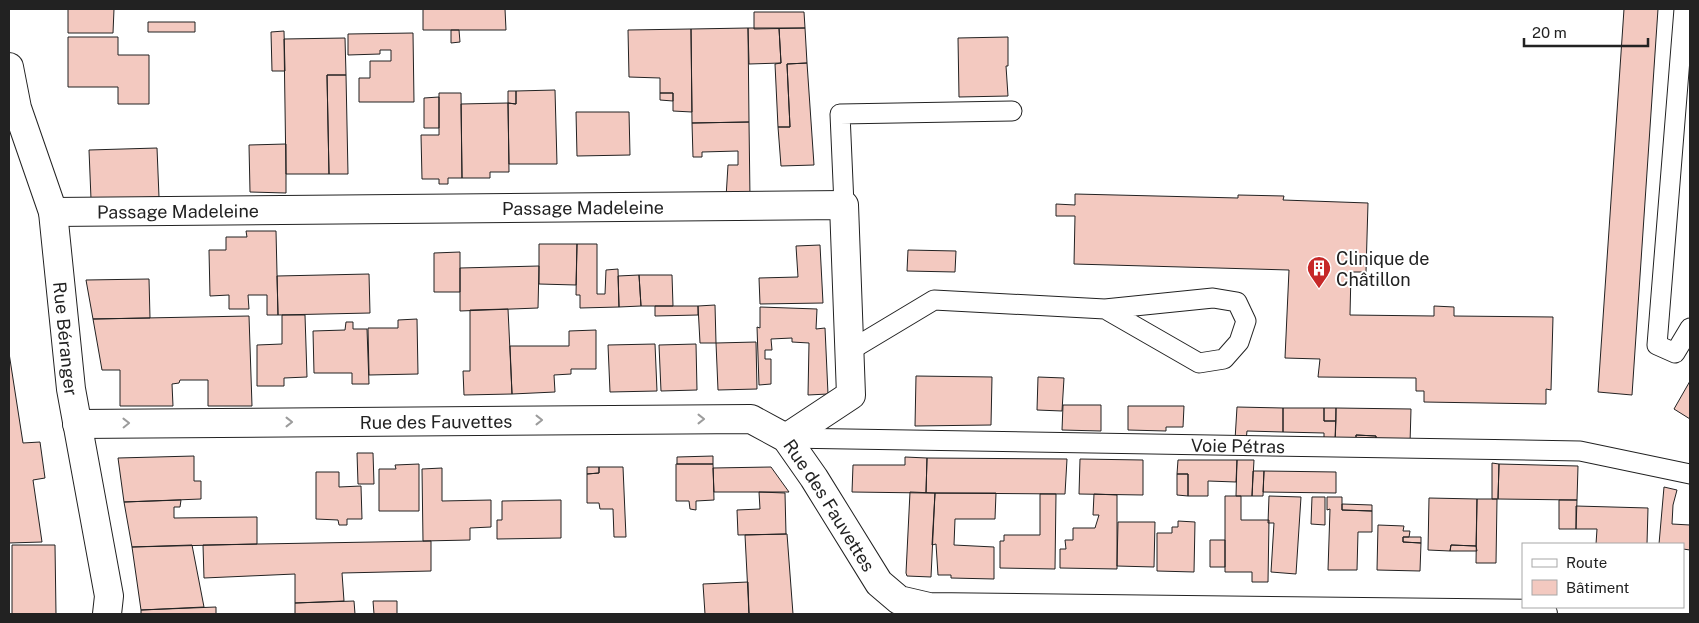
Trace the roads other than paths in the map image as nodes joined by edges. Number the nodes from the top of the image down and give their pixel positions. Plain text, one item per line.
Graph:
1 (1684, 9) edge
2 (9, 66) edge
3 (13, 108) edge
4 (1012, 111) dead end
5 (844, 205) junction
6 (53, 212) junction
7 (1105, 309) junction
8 (1690, 328) edge
9 (849, 351) junction
10 (78, 424) junction
11 (786, 438) junction
12 (1690, 474) edge
13 (107, 614) edge
14 (1543, 614) edge

1 - 8 lane
2 - 3 street, Rue Béranger
3 - 6 street, Rue Béranger
4 - 5 lane
5 - 6 street, Passage Madeleine
5 - 9 street
6 - 10 street, Rue Béranger
7 - 7 lane
7 - 9 lane
9 - 11 street
10 -> 11 street, Rue des Fauvettes
10 - 13 street, Rue Béranger
11 - 12 lane, Voie Pétras
11 - 14 street, Rue des Fauvettes

